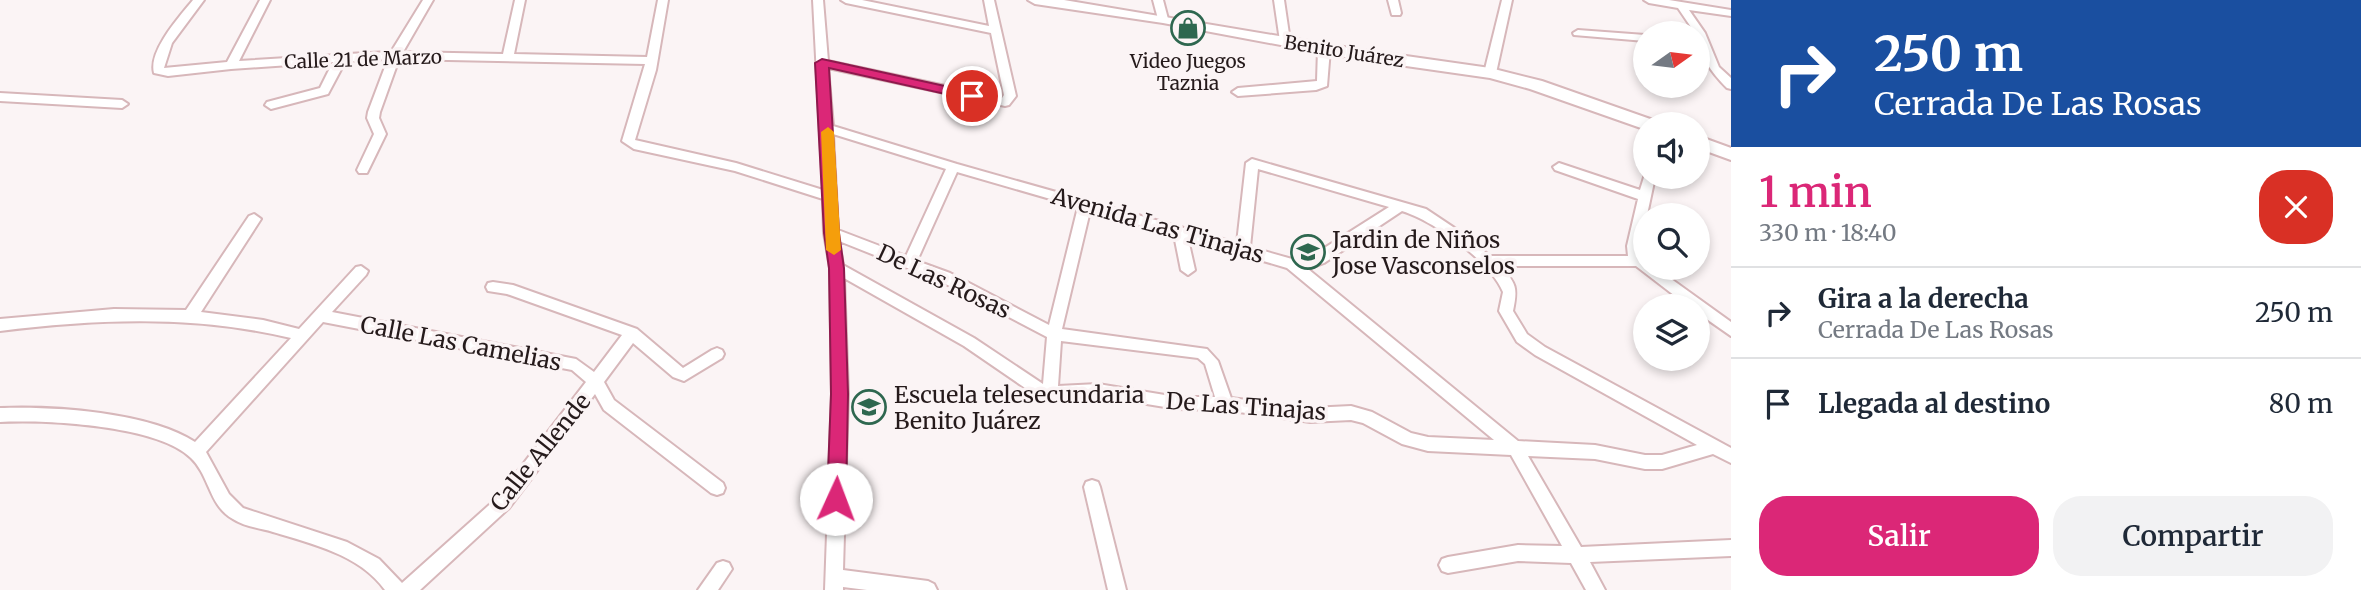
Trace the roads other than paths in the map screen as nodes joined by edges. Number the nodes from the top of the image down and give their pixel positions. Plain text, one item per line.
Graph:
1 (199, 0) edge
2 (265, 0) edge
3 (428, 0) edge
4 (520, 0) edge
5 (663, 0) edge
6 (818, 0) edge
7 (846, 0) edge
8 (989, 0) edge
9 (1035, 0) edge
10 (1158, 0) edge
11 (1279, 0) edge
12 (1393, 0) edge
13 (1507, 0) edge
14 (1649, 0) edge
15 (1681, 5) junction
16 (1396, 13) dead end
17 (1731, 13) edge
18 (1163, 19) junction
19 (1689, 21) edge
20 (994, 30) junction
21 (1578, 33) dead end
22 (1633, 36) edge
23 (1284, 41) junction
24 (1324, 49) junction
25 (395, 55) junction
26 (342, 56) junction
27 (507, 59) junction
28 (1710, 60) edge
29 (652, 61) junction
30 (822, 63) junction
31 (231, 65) junction
32 (1490, 73) junction
33 (1731, 85) edge
34 (1238, 92) dead end
35 (0, 97) edge
36 (122, 104) dead end
37 (271, 104) dead end
38 (1633, 119) edge
39 (827, 128) junction
40 (1710, 146) edge
41 (1731, 154) edge
42 (953, 167) junction
43 (1559, 167) dead end
44 (363, 170) dead end
45 (1647, 189) edge
46 (829, 196) junction
47 (1645, 197) junction
48 (1085, 203) junction
49 (1644, 203) edge
50 (1402, 205) junction
51 (254, 219) dead end
52 (1180, 231) junction
53 (831, 233) junction
54 (1243, 250) junction
55 (1486, 261) junction
56 (910, 262) junction
57 (1292, 264) junction
58 (1633, 265) edge
59 (837, 268) junction
60 (1188, 270) dead end
61 (361, 271) dead end
62 (1663, 280) edge
63 (500, 288) dead end
64 (191, 315) junction
65 (321, 316) junction
66 (0, 325) edge
67 (1731, 330) edge
68 (632, 333) junction
69 (1054, 334) junction
70 (301, 335) junction
71 (717, 354) dead end
72 (596, 382) junction
73 (1049, 393) junction
74 (1225, 404) junction
75 (0, 415) edge
76 (1715, 447) junction
77 (1516, 449) junction
78 (196, 452) junction
79 (1731, 456) edge
80 (1092, 487) dead end
81 (717, 488) dead end
82 (1731, 548) edge
83 (1575, 555) junction
84 (1448, 565) dead end
85 (723, 569) dead end
86 (834, 584) edge
87 (396, 590) edge
88 (407, 590) edge
89 (707, 590) edge
90 (928, 590) edge
91 (1117, 590) edge
92 (1595, 590) edge

1 - 31 street, Calle 21 de Marzo
2 - 31 street
3 - 25 street
4 - 27 street
5 - 29 street
6 - 30 street
7 - 20 street
8 - 20 street
9 - 18 street, Benito Juárez
10 - 18 street
11 - 23 street
12 - 16 street
13 - 32 street
14 - 15 street
15 - 17 street
15 - 19 street
18 - 23 street, Benito Juárez
20 - 30 street
21 - 22 street
23 - 24 street, Benito Juárez
24 - 32 street, Benito Juárez
24 - 34 street
25 - 26 street, Calle 21 de Marzo
25 - 27 street, Calle 21 de Marzo
25 - 44 street
26 - 31 street, Calle 21 de Marzo
26 - 37 street
27 - 29 street, Calle 21 de Marzo
28 - 33 street
29 - 46 street
30 - 39 street
32 - 38 street, Benito Juárez
35 - 36 street
39 - 42 street, Avenida Las Tinajas
39 - 46 street
40 - 41 street
42 - 48 street, Avenida Las Tinajas
42 - 56 street
43 - 47 street
45 - 47 street
46 - 53 street
47 - 49 street
48 - 52 street, Avenida Las Tinajas
48 - 69 street
50 - 54 street
50 - 55 street
50 - 57 street
51 - 64 street
52 - 54 street, Avenida Las Tinajas
52 - 60 street
53 - 56 street, De Las Rosas
53 - 59 street
54 - 57 street, Avenida Las Tinajas
55 - 58 street
55 - 76 street
56 - 69 street, De Las Rosas
57 - 77 street, Avenida Las Tinajas
59 - 73 street
59 - 86 street
61 - 65 street
62 - 67 street
63 - 68 street
64 - 66 street
64 - 70 street
65 - 70 street
65 - 72 street, Calle Las Camelias
68 - 71 street
68 - 72 street, Calle Allende
69 - 73 street
69 - 74 street, De Las Rosas
70 - 78 street
72 - 81 street
72 - 88 street, Calle Allende
73 - 74 street, De Las Tinajas
74 - 77 street, De Las Tinajas
75 - 78 street
76 - 77 street, De Las Tinajas
76 - 79 street
77 - 83 street
78 - 87 street
80 - 91 street
82 - 83 street
83 - 84 street
83 - 92 street
85 - 89 street
86 - 90 street

